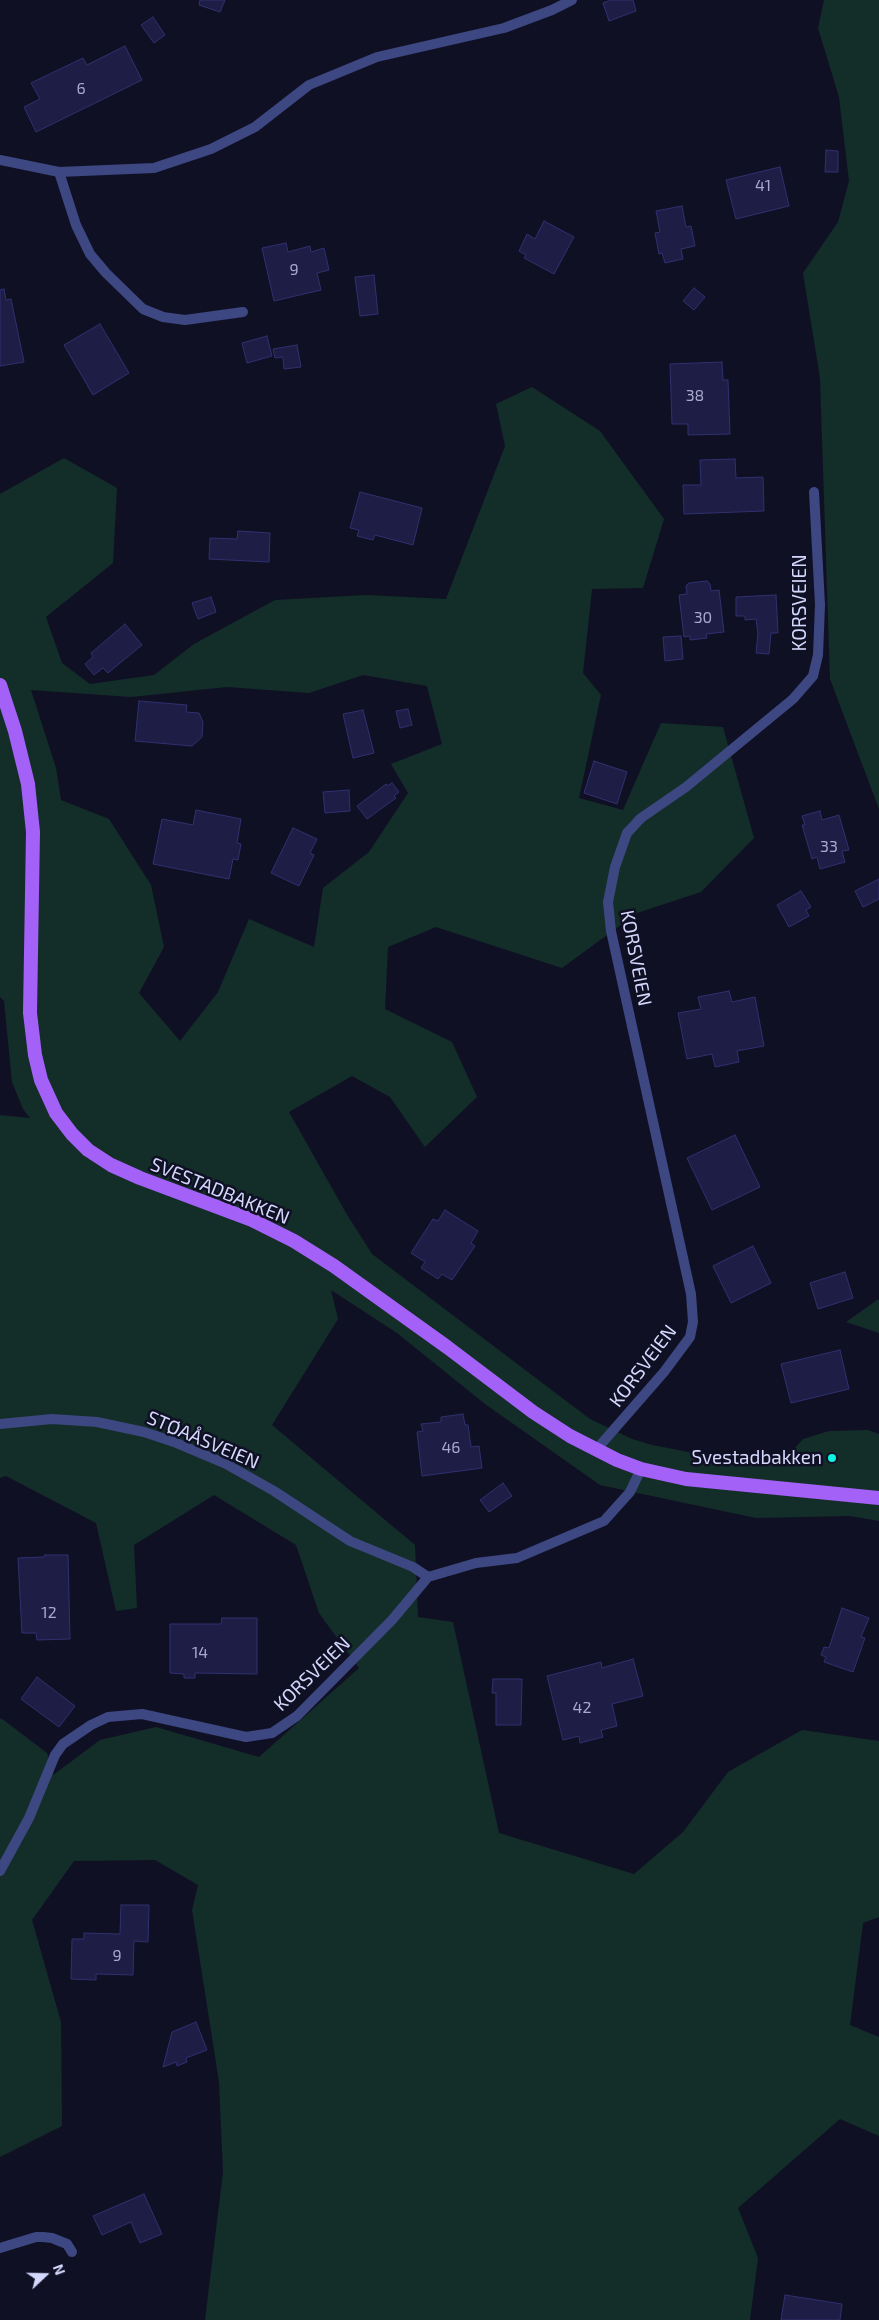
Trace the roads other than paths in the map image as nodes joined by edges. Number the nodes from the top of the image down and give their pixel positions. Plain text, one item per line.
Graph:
1 (572, 0) edge
2 (0, 160) edge
3 (59, 172) junction
4 (243, 312) dead end
5 (814, 492) dead end
6 (0, 685) edge
7 (0, 1424) edge
8 (596, 1450) junction
9 (641, 1469) junction
10 (879, 1498) edge
11 (428, 1577) junction
12 (0, 1871) edge
13 (0, 2248) edge
14 (72, 2252) dead end

1 - 3 street
2 - 3 street
3 - 4 street
5 - 8 street, KORSVEIEN
6 - 8 main road, SVESTADBAKKEN
7 - 11 street, STØAÅSVEIEN
8 - 9 main road, SVESTADBAKKEN
9 - 10 main road, SVESTADBAKKEN
9 - 11 street
11 - 12 street, KORSVEIEN
13 - 14 street

